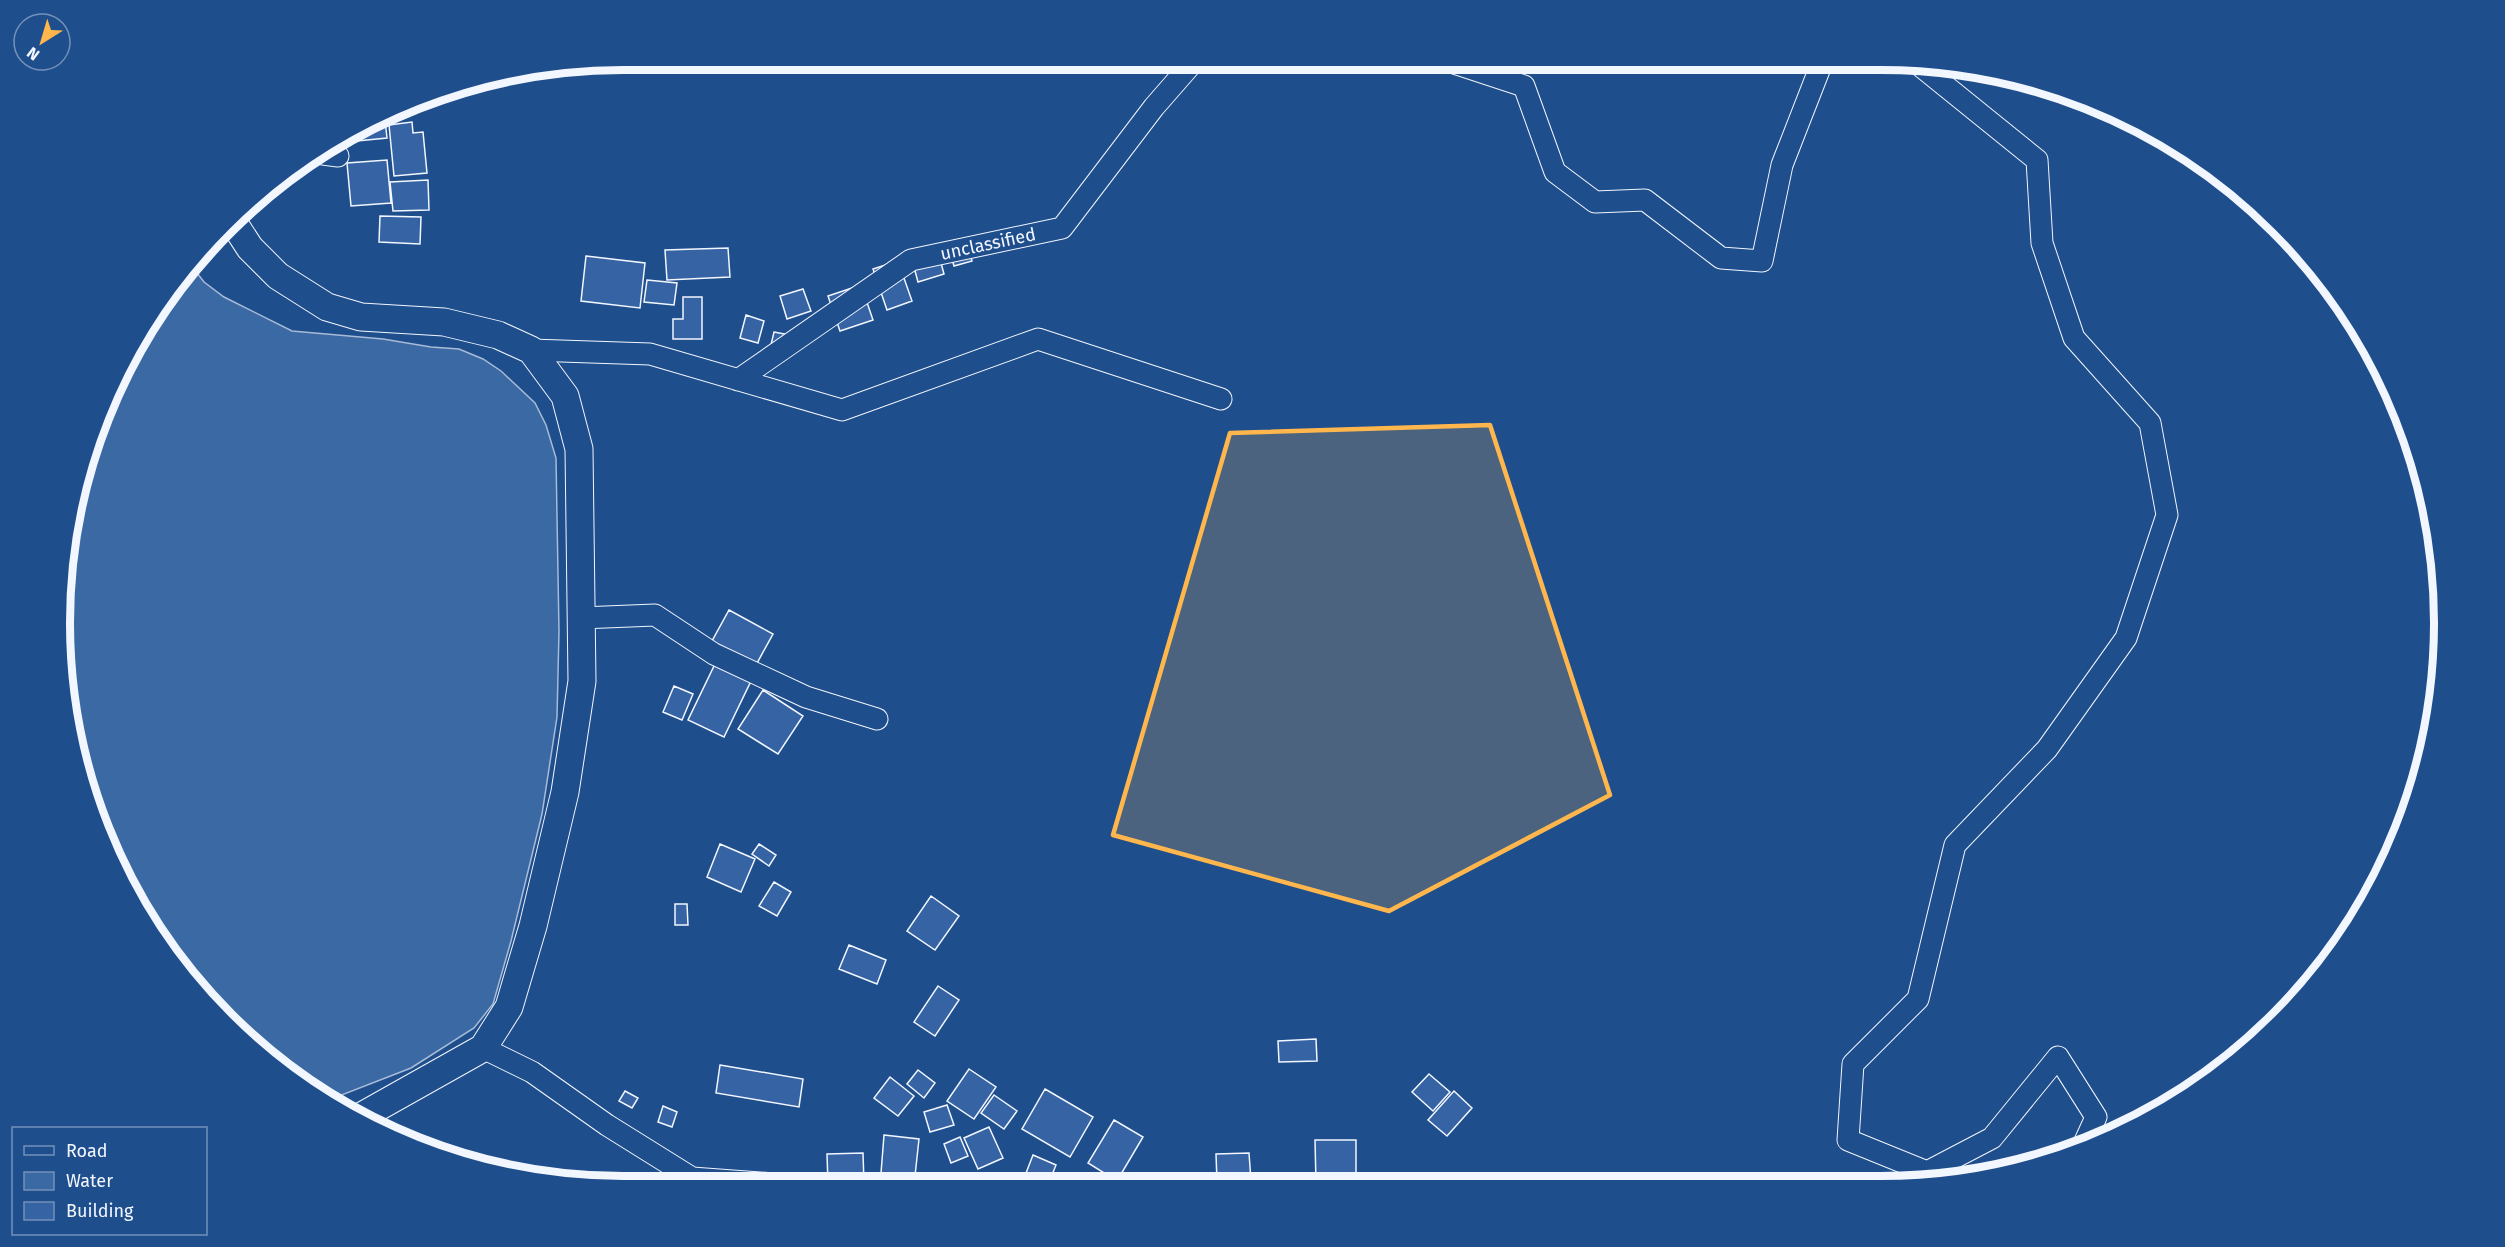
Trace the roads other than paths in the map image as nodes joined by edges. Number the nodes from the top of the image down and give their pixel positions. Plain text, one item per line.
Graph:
1 (1185, 71) edge
2 (1479, 71) edge
3 (1819, 71) edge
4 (1929, 73) edge
5 (237, 228) edge
6 (531, 351) junction
7 (738, 380) junction
8 (1221, 399) dead end
9 (581, 618) junction
10 (877, 719) dead end
11 (483, 1048) junction
12 (368, 1113) edge
13 (2087, 1136) edge
14 (689, 1176) edge

1 - 7 street, unclassified
2 - 3 street
4 - 13 street
5 - 6 main road
6 - 7 street
6 - 9 main road
7 - 8 street
9 - 10 street
9 - 11 main road
11 - 12 main road
11 - 14 street

